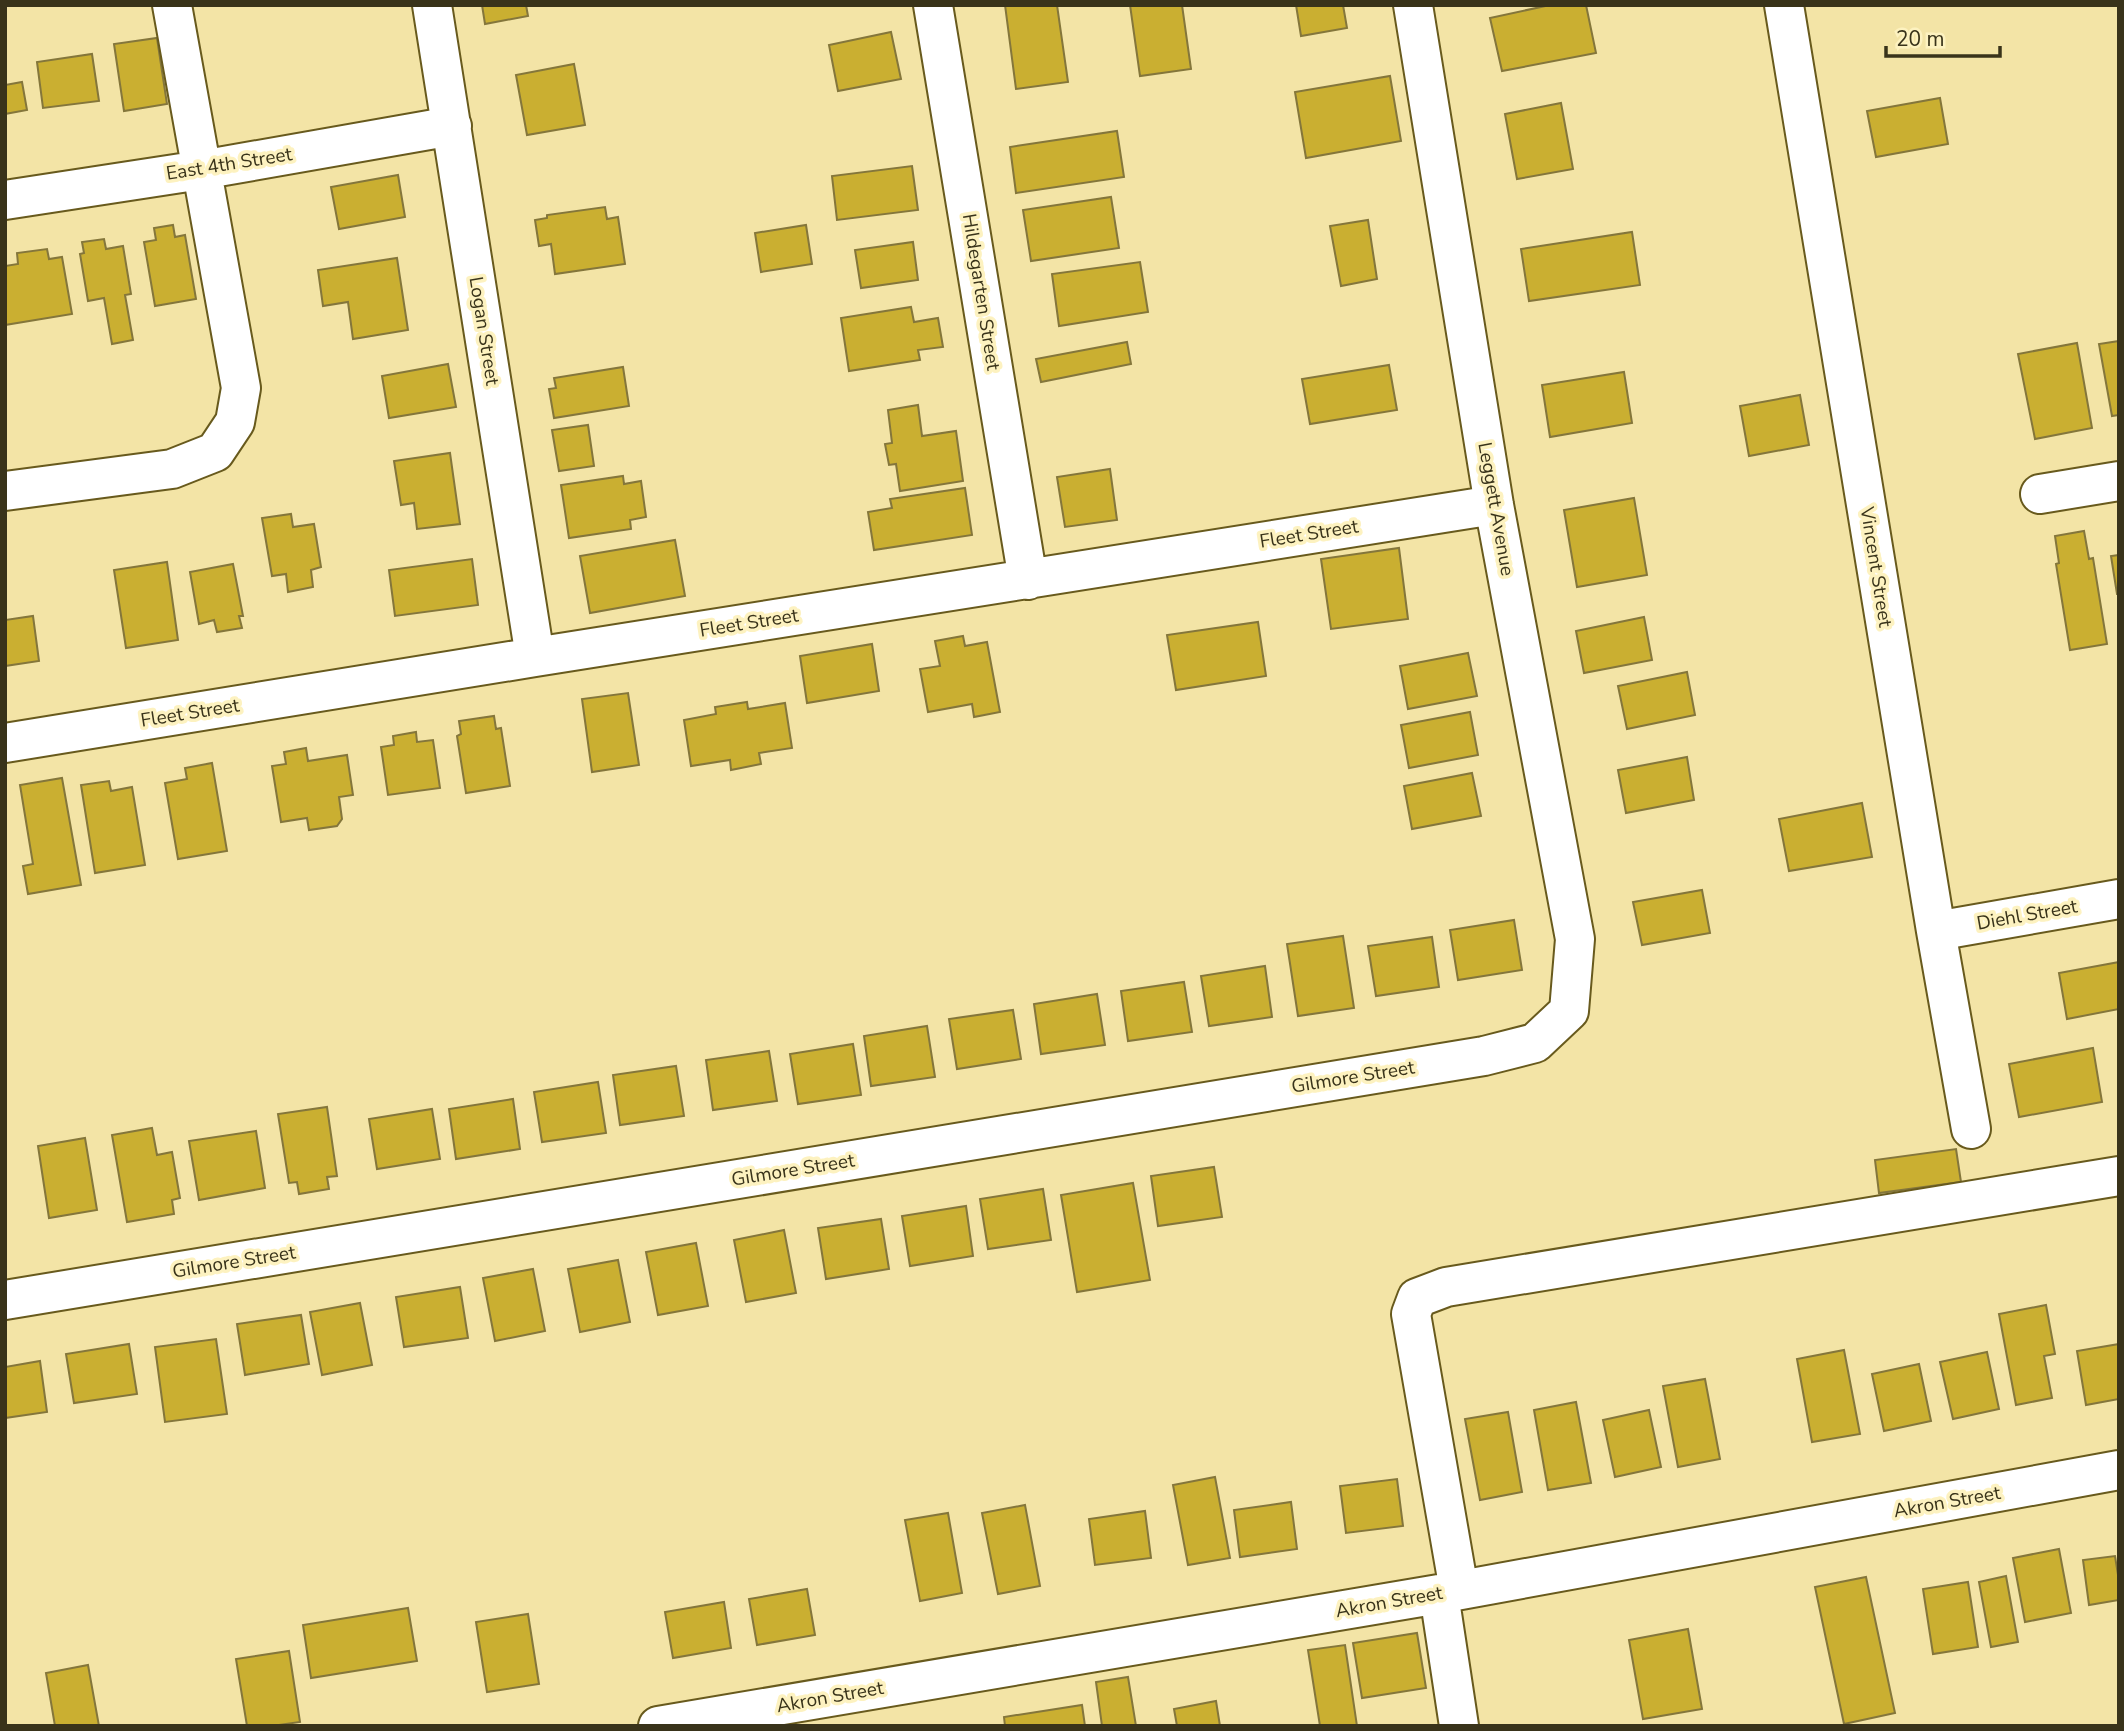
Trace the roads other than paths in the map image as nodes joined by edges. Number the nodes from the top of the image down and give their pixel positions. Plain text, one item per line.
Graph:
1 (172, 5) edge
2 (432, 5) edge
3 (933, 5) edge
4 (1413, 5) edge
5 (1784, 5) edge
6 (453, 127) junction
7 (201, 170) junction
8 (5, 200) edge
9 (2119, 481) edge
10 (5, 491) edge
11 (2040, 494) dead end
12 (1494, 505) junction
13 (1028, 580) junction
14 (535, 657) junction
15 (5, 743) edge
16 (2119, 899) edge
17 (1936, 931) junction
18 (1569, 1011) joint
19 (1971, 1129) dead end
20 (2119, 1176) edge
21 (5, 1300) edge
22 (2119, 1471) edge
23 (1449, 1592) junction
24 (658, 1726) edge
25 (1459, 1726) edge

1 - 7 street
2 - 6 street, Logan Street
3 - 13 street, Hildegarten Street
4 - 12 street, Leggett Avenue
5 - 17 street, Vincent Street
6 - 7 street, East 4th Street
6 - 14 street, Logan Street
7 - 8 street, East 4th Street
7 - 10 street
9 - 11 street
12 - 13 street, Fleet Street
12 - 18 street, Leggett Avenue
13 - 14 street, Fleet Street
14 - 15 street, Fleet Street
16 - 17 street, Diehl Street
17 - 19 street, Vincent Street
18 - 21 street, Gilmore Street
20 - 23 street
22 - 23 street, Akron Street
23 - 24 street, Akron Street
23 - 25 street

